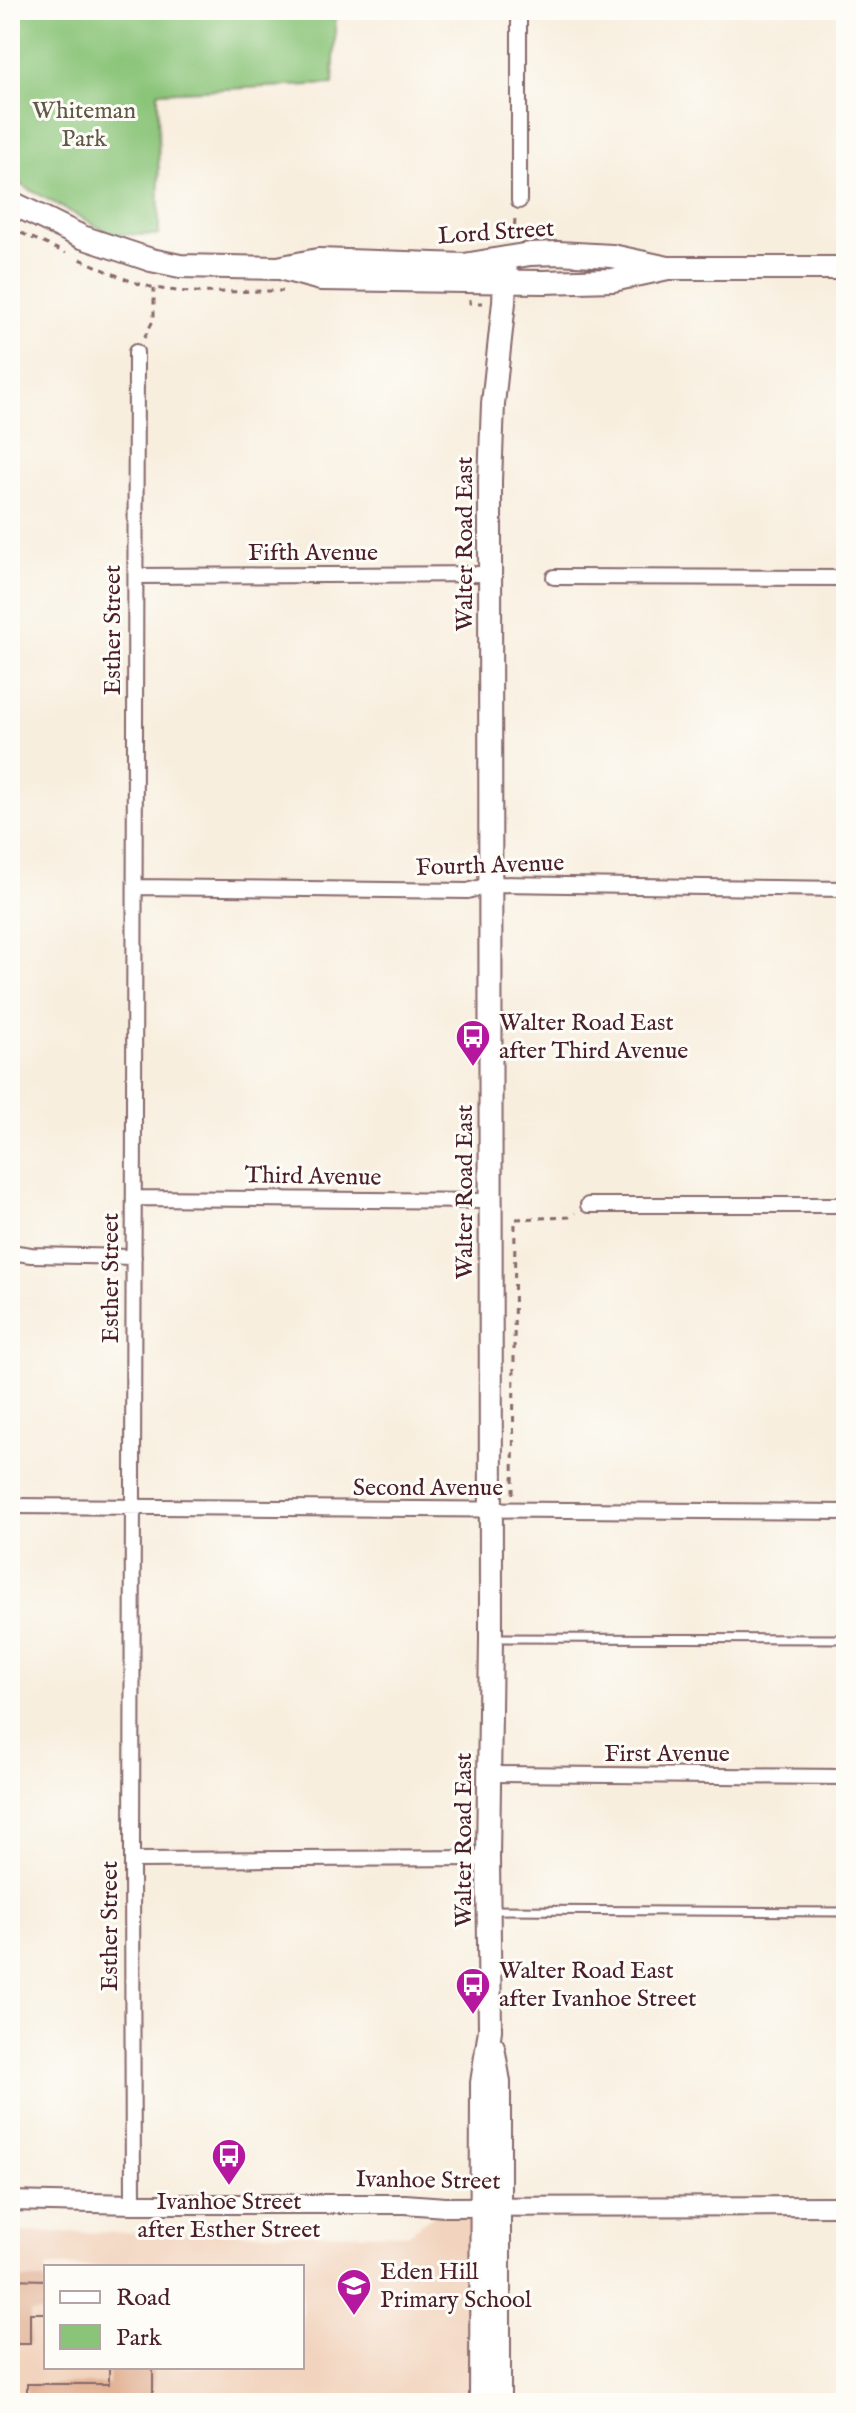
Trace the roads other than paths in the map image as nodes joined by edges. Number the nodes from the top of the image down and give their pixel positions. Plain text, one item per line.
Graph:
1 (519, 10) edge
2 (519, 201) road end
3 (10, 202) edge
4 (510, 251) junction
5 (278, 268) junction
6 (668, 268) junction
7 (846, 268) edge
8 (505, 281) junction
9 (136, 352) road end
10 (491, 574) junction
11 (136, 576) junction
12 (554, 577) dead end
13 (846, 578) edge
14 (491, 884) junction
15 (135, 887) junction
16 (846, 889) edge
17 (134, 1198) junction
18 (491, 1201) junction
19 (588, 1205) road end
20 (846, 1205) edge
21 (10, 1252) edge
22 (134, 1257) junction
23 (10, 1506) edge
24 (133, 1507) junction
25 (502, 1510) junction
26 (846, 1512) edge
27 (491, 1638) junction
28 (846, 1639) edge
29 (488, 1774) junction
30 (846, 1777) edge
31 (488, 1858) junction
32 (132, 1860) junction
33 (490, 1910) junction
34 (846, 1912) edge
35 (10, 2201) edge
36 (133, 2204) junction
37 (846, 2206) edge
38 (491, 2207) junction
39 (481, 2403) edge
40 (499, 2403) edge

1 - 2 street
3 - 5 main road, Lord Street
4 - 5 main road, Lord Street
4 - 6 main road, Lord Street
4 - 8 main road, Walter Road East
5 - 8 main road, Lord Street
6 - 7 main road, Lord Street
6 - 8 main road, Lord Street
8 - 10 main road, Walter Road East
9 - 11 street, Esther Street
10 - 11 street, Fifth Avenue
10 - 14 main road, Walter Road East
11 - 15 street, Esther Street
12 - 13 street
14 - 15 street, Fourth Avenue
14 - 16 street, Fourth Avenue
14 - 18 main road, Walter Road East
15 - 17 street, Esther Street
17 - 18 street, Third Avenue
17 - 22 street, Esther Street
18 - 25 main road, Walter Road East
19 - 20 street
21 - 22 street
22 - 24 street, Esther Street
23 - 24 street, Second Avenue
24 - 25 street, Second Avenue
24 - 32 street, Esther Street
25 - 26 street, Second Avenue
25 - 27 main road, Walter Road East
27 - 28 lane
27 - 29 main road, Walter Road East
29 - 30 street, First Avenue
29 - 31 main road, Walter Road East
31 - 32 street
31 - 33 main road, Walter Road East
32 - 36 street, Esther Street
33 - 34 lane
33 - 38 main road, Walter Road East
35 - 36 street, Ivanhoe Street
36 - 38 street, Ivanhoe Street
37 - 38 street, Ivanhoe Street
38 - 39 main road, Walter Road East
38 - 40 main road, Walter Road East

